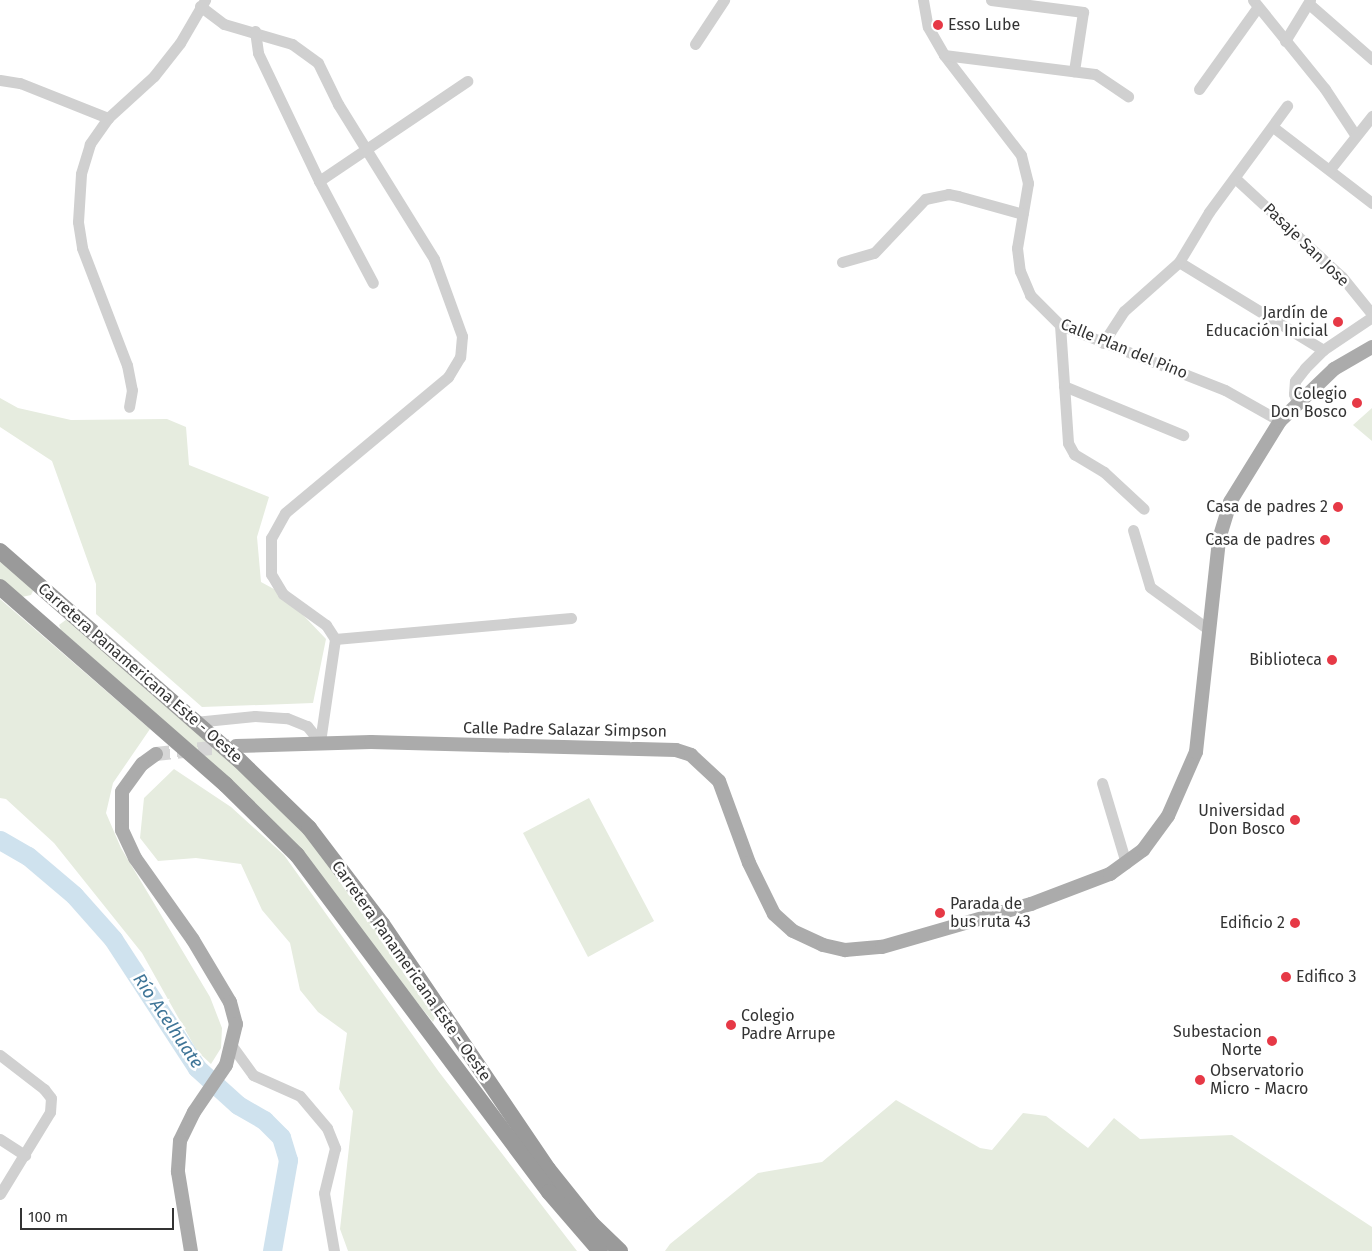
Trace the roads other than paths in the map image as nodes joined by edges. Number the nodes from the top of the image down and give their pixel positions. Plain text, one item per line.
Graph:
1 (724, 0) edge
2 (923, 0) edge
3 (991, 0) edge
4 (1310, 2) edge
5 (203, 3) edge
6 (1255, 4) edge
7 (255, 32) junction
8 (1285, 42) junction
9 (695, 44) dead end
10 (944, 55) junction
11 (1372, 59) edge
12 (1074, 71) junction
13 (0, 80) edge
14 (467, 81) dead end
15 (1199, 89) dead end
16 (1128, 96) dead end
17 (1287, 106) dead end
18 (1372, 116) edge
19 (108, 118) junction
20 (1273, 127) junction
21 (1356, 136) junction
22 (368, 148) junction
23 (1330, 169) junction
24 (1236, 179) junction
25 (319, 181) junction
26 (1372, 203) edge
27 (1023, 214) junction
28 (842, 262) dead end
29 (1179, 262) junction
30 (373, 282) dead end
31 (1372, 315) edge
32 (1060, 325) junction
33 (1103, 343) junction
34 (1372, 347) edge
35 (1323, 350) junction
36 (1064, 386) junction
37 (1298, 404) junction
38 (129, 407) dead end
39 (1280, 421) junction
40 (1183, 435) dead end
41 (1144, 509) dead end
42 (1133, 530) dead end
43 (0, 551) edge
44 (36, 582) junction
45 (0, 587) edge
46 (18, 602) junction
47 (74, 616) junction
48 (571, 618) dead end
49 (1208, 629) junction
50 (58, 635) junction
51 (335, 639) junction
52 (196, 722) junction
53 (320, 742) junction
54 (236, 746) tunnel mouth
55 (156, 754) tunnel mouth
56 (1102, 783) dead end
57 (1126, 864) junction
58 (232, 1046) junction
59 (0, 1055) edge
60 (0, 1139) edge
61 (25, 1155) junction
62 (0, 1194) edge
63 (191, 1251) edge
64 (334, 1251) edge
65 (600, 1251) edge
66 (620, 1251) edge

1 - 9 street
2 - 10 street, Calle Plan del Pino
3 - 12 street
4 - 8 street
4 - 11 street
5 - 7 street
5 - 19 street
6 - 8 street
6 - 15 street
7 - 22 street
7 - 25 street
8 - 21 street
10 - 12 street
10 - 27 street, Calle Plan del Pino
12 - 16 street
13 - 19 street
14 - 22 street
17 - 20 street
18 - 21 street
19 - 38 street
20 - 23 street
20 - 24 street
21 - 23 street
22 - 25 street
22 - 51 street
23 - 26 street
24 - 29 street
24 - 31 street, Pasaje San Jose
25 - 30 street
27 - 28 street
27 - 32 street, Calle Plan del Pino
29 - 33 street
29 - 35 street
31 - 35 street
32 - 33 street, Calle Plan del Pino
32 - 36 street
33 - 39 street, Calle Plan del Pino
34 - 37 main road, Calle Padre Salazar Simpson
35 - 37 street
36 - 40 street
36 - 41 street
37 - 39 main road, Calle Padre Salazar Simpson
39 - 49 main road, Calle Padre Salazar Simpson
42 - 49 street
43 - 44 highway, Carretera Panamericana Este - Oeste
44 - 46 highway
44 - 47 highway, Carretera Panamericana Este - Oeste
45 - 46 highway, Carretera Panamericana Este - Oeste
46 - 50 highway, Carretera Panamericana Este - Oeste
47 - 50 highway
47 - 52 highway, Carretera Panamericana Este - Oeste
48 - 51 street
49 - 57 main road, Calle Padre Salazar Simpson
50 - 65 highway, Carretera Panamericana Este - Oeste
51 - 53 street
52 - 53 street
52 - 66 highway, Carretera Panamericana Este - Oeste
53 - 54 main road, Calle Padre Salazar Simpson
53 - 57 main road, Calle Padre Salazar Simpson
55 - 58 main road
56 - 57 street
58 - 63 main road
58 - 64 street
59 - 61 street
60 - 61 street
61 - 62 street

